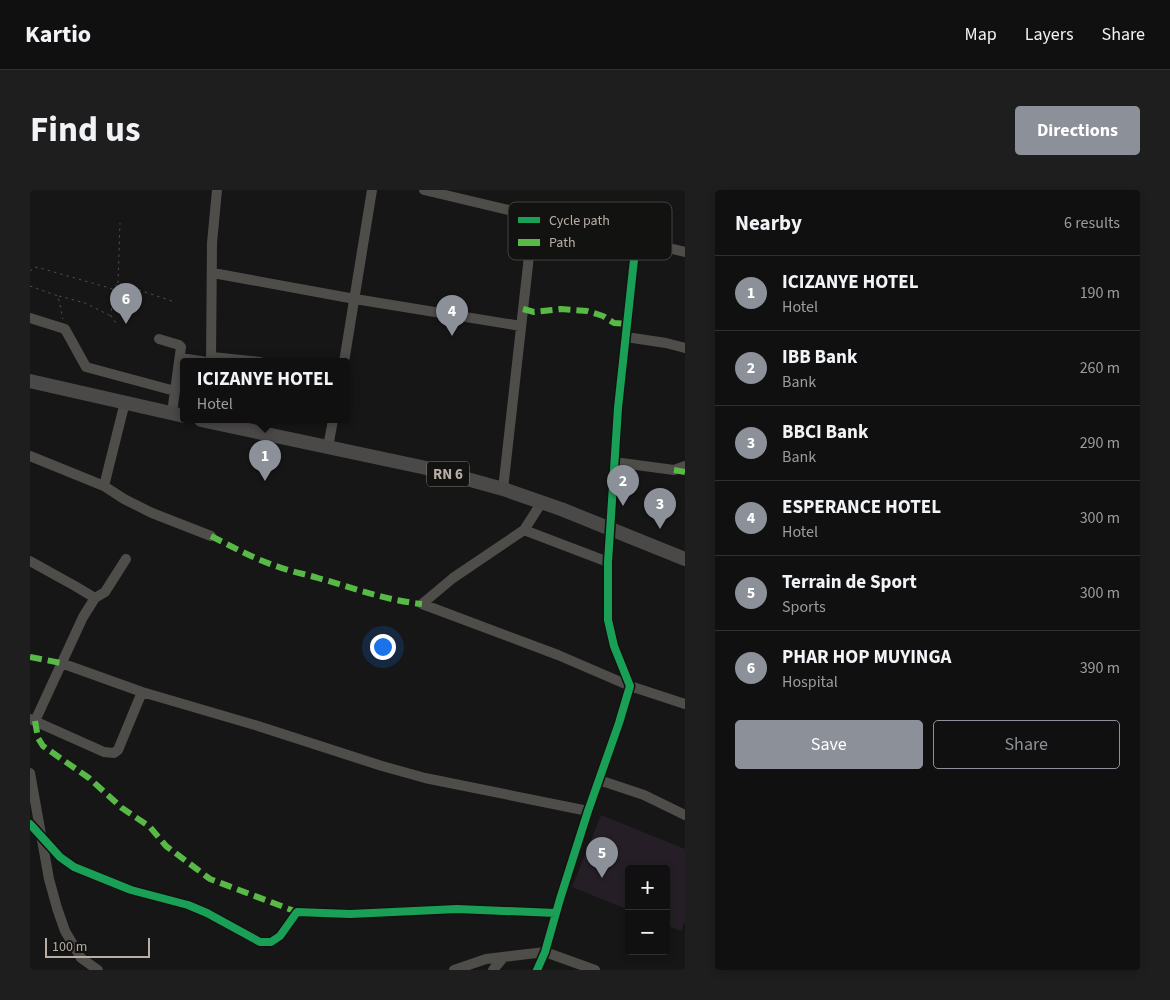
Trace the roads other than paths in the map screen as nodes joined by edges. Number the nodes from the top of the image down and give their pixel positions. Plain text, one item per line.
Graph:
1 (217, 190) edge
2 (372, 190) edge
3 (424, 190) edge
4 (508, 211) edge
5 (672, 249) edge
6 (685, 252) edge
7 (528, 260) edge
8 (634, 260) edge
9 (213, 273) junction
10 (356, 299) junction
11 (30, 318) edge
12 (521, 326) junction
13 (626, 337) junction
14 (159, 339) dead end
15 (685, 348) edge
16 (181, 358) edge
17 (210, 358) edge
18 (345, 358) edge
19 (180, 364) edge
20 (30, 381) edge
21 (175, 391) junction
22 (125, 402) junction
23 (178, 415) edge
24 (219, 423) edge
25 (332, 423) edge
26 (328, 448) junction
27 (30, 456) edge
28 (614, 462) junction
29 (685, 466) edge
30 (104, 486) junction
31 (503, 489) junction
32 (542, 502) junction
33 (611, 529) junction
34 (524, 530) junction
35 (211, 536) dead end
36 (126, 558) dead end
37 (685, 559) edge
38 (30, 561) edge
39 (608, 562) junction
40 (95, 598) junction
41 (61, 663) junction
42 (630, 686) junction
43 (142, 692) junction
44 (685, 704) edge
45 (32, 720) edge
46 (30, 773) edge
47 (599, 780) junction
48 (588, 811) junction
49 (685, 815) edge
50 (30, 824) edge
51 (42, 836) junction
52 (556, 913) junction
53 (545, 952) junction
54 (503, 958) junction
55 (539, 968) edge
56 (98, 970) edge
57 (454, 970) edge
58 (493, 970) edge
59 (595, 970) edge

1 - 9 street
2 - 10 street
3 - 4 street
5 - 6 street
7 - 12 street
8 - 13 street
9 - 10 street
9 - 17 street
10 - 12 street
10 - 18 street
11 - 21 street
12 - 31 street
13 - 15 street
13 - 28 street
14 - 16 street
19 - 21 street
20 - 22 main road
21 - 23 street
22 - 23 main road
22 - 30 street
24 - 26 main road, RN 6
25 - 26 street
26 - 31 main road, RN 6
27 - 30 street
28 - 29 street
28 - 33 street
30 - 35 street
31 - 32 main road, RN 6
32 - 33 main road, RN 6
32 - 34 street
33 - 37 main road, RN 6
33 - 39 street
34 - 39 street
34 - 42 street
36 - 40 street
38 - 40 street
39 - 42 street
40 - 41 street
41 - 43 street
41 - 45 street
42 - 44 street
42 - 47 street
43 - 45 street
43 - 48 street
46 - 51 street
47 - 48 street
47 - 49 street
48 - 52 street
50 - 51 street
51 - 52 street
51 - 56 street
52 - 53 street
53 - 54 street
53 - 55 street
53 - 59 street
54 - 57 street
54 - 58 street

